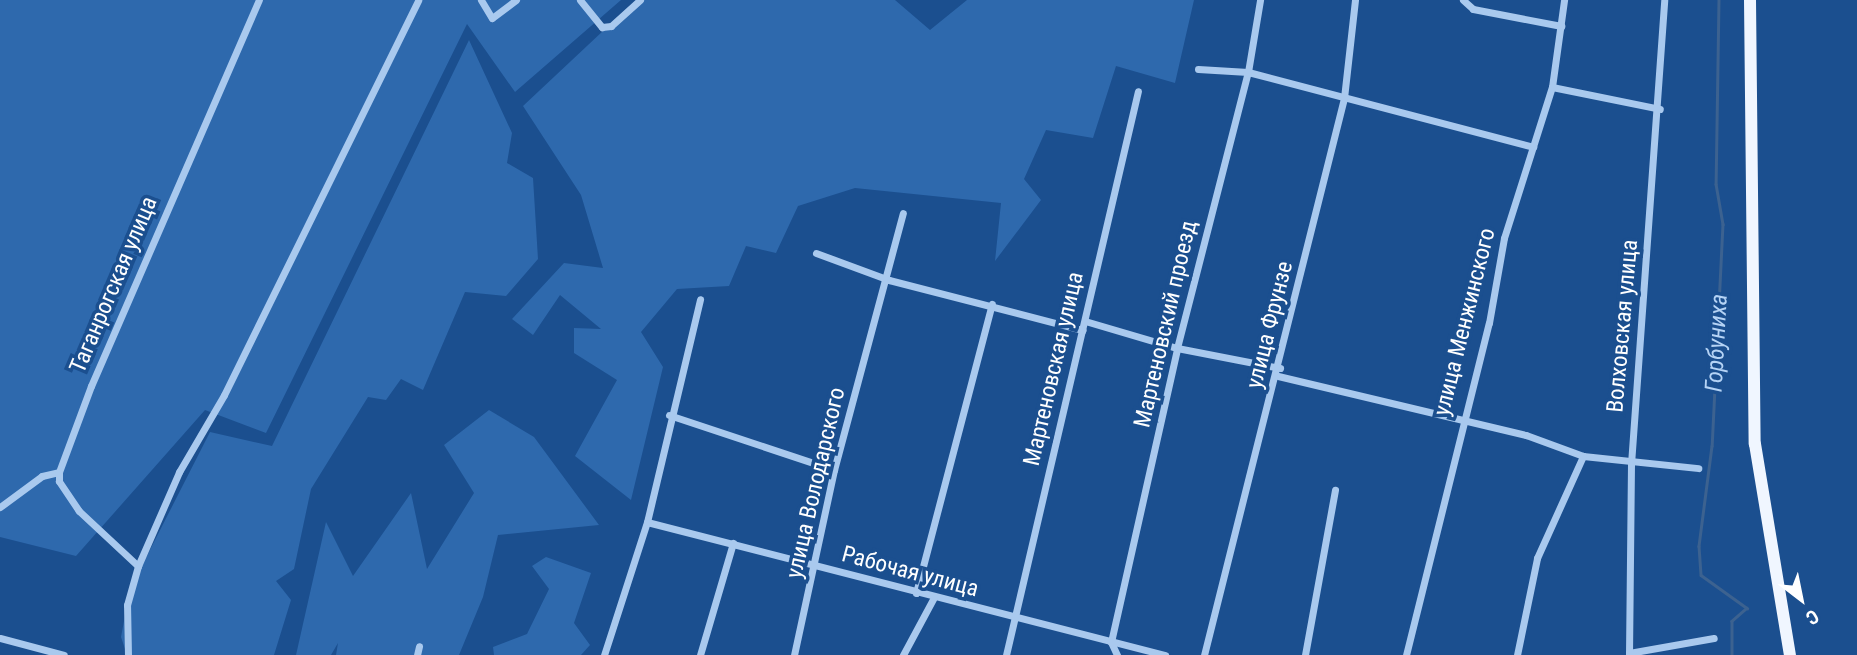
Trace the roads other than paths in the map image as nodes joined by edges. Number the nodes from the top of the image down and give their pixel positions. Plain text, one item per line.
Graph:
1 (259, 0) edge
2 (418, 0) edge
3 (481, 0) edge
4 (516, 0) edge
5 (580, 0) edge
6 (640, 0) edge
7 (1260, 0) edge
8 (1355, 0) edge
9 (1463, 0) edge
10 (1564, 0) edge
11 (1664, 0) edge
12 (1750, 0) edge
13 (1561, 26) junction
14 (1198, 69) dead end
15 (1248, 72) junction
16 (1552, 87) junction
17 (1138, 91) dead end
18 (1344, 97) junction
19 (1660, 109) junction
20 (1533, 147) junction
21 (903, 213) dead end
22 (816, 253) dead end
23 (889, 279) junction
24 (700, 299) dead end
25 (992, 304) junction
26 (1085, 321) junction
27 (1083, 330) junction
28 (1177, 348) junction
29 (1279, 372) junction
30 (669, 415) junction
31 (1462, 419) junction
32 (1583, 456) junction
33 (1631, 464) junction
34 (1698, 468) dead end
35 (834, 470) junction
36 (60, 472) junction
37 (1335, 490) dead end
38 (0, 507) edge
39 (647, 522) junction
40 (733, 543) junction
41 (138, 566) junction
42 (817, 568) junction
43 (915, 593) junction
44 (933, 599) junction
45 (1016, 619) junction
46 (0, 638) edge
47 (1714, 638) dead end
48 (1111, 642) junction
49 (419, 646) dead end
50 (1629, 654) edge
51 (64, 655) edge
52 (128, 655) edge
53 (417, 655) edge
54 (604, 655) edge
55 (700, 655) edge
56 (794, 655) edge
57 (903, 655) edge
58 (1006, 655) edge
59 (1117, 655) edge
60 (1165, 655) edge
61 (1204, 655) edge
62 (1305, 655) edge
63 (1406, 655) edge
64 (1517, 655) edge
65 (1790, 655) edge

1 - 36 street, Таганрогская улица
2 - 41 street
3 - 4 street
5 - 6 street
7 - 15 street, Мартеновский проезд
8 - 18 street, улица Фрунзе
9 - 13 street
10 - 13 street, улица Менжинского
11 - 19 street, Волховская улица
12 - 65 main road
13 - 16 street, улица Менжинского
14 - 15 street
15 - 18 street
15 - 28 street, Мартеновский проезд
16 - 19 street
16 - 20 street, улица Менжинского
17 - 26 street, Мартеновская улица
18 - 20 street
18 - 29 street, улица Фрунзе
19 - 33 street, Волховская улица
20 - 31 street, улица Менжинского
21 - 23 street, улица Володарского
22 - 23 street
23 - 25 street
23 - 35 street, улица Володарского
24 - 30 street
25 - 27 street
25 - 43 street
26 - 27 street, Мартеновская улица
26 - 28 street
27 - 45 street, Мартеновская улица
28 - 29 street
28 - 48 street, Мартеновский проезд
29 - 31 street
29 - 61 street, улица Фрунзе
30 - 35 street
30 - 39 street
31 - 32 street
31 - 63 street, улица Менжинского
32 - 33 street
32 - 64 street
33 - 34 street
33 - 50 street, Волховская улица
35 - 42 street, улица Володарского
36 - 38 street
36 - 41 street
37 - 62 street
39 - 40 street, Рабочая улица
39 - 54 street
40 - 42 street, Рабочая улица
40 - 55 street
41 - 52 street
42 - 43 street, Рабочая улица
42 - 56 street, улица Володарского
43 - 44 street, Рабочая улица
44 - 45 street, Рабочая улица
44 - 57 street
45 - 48 street, Рабочая улица
45 - 58 street, Мартеновская улица
46 - 51 street
47 - 50 street
48 - 59 street
48 - 60 street, Рабочая улица
49 - 53 street

